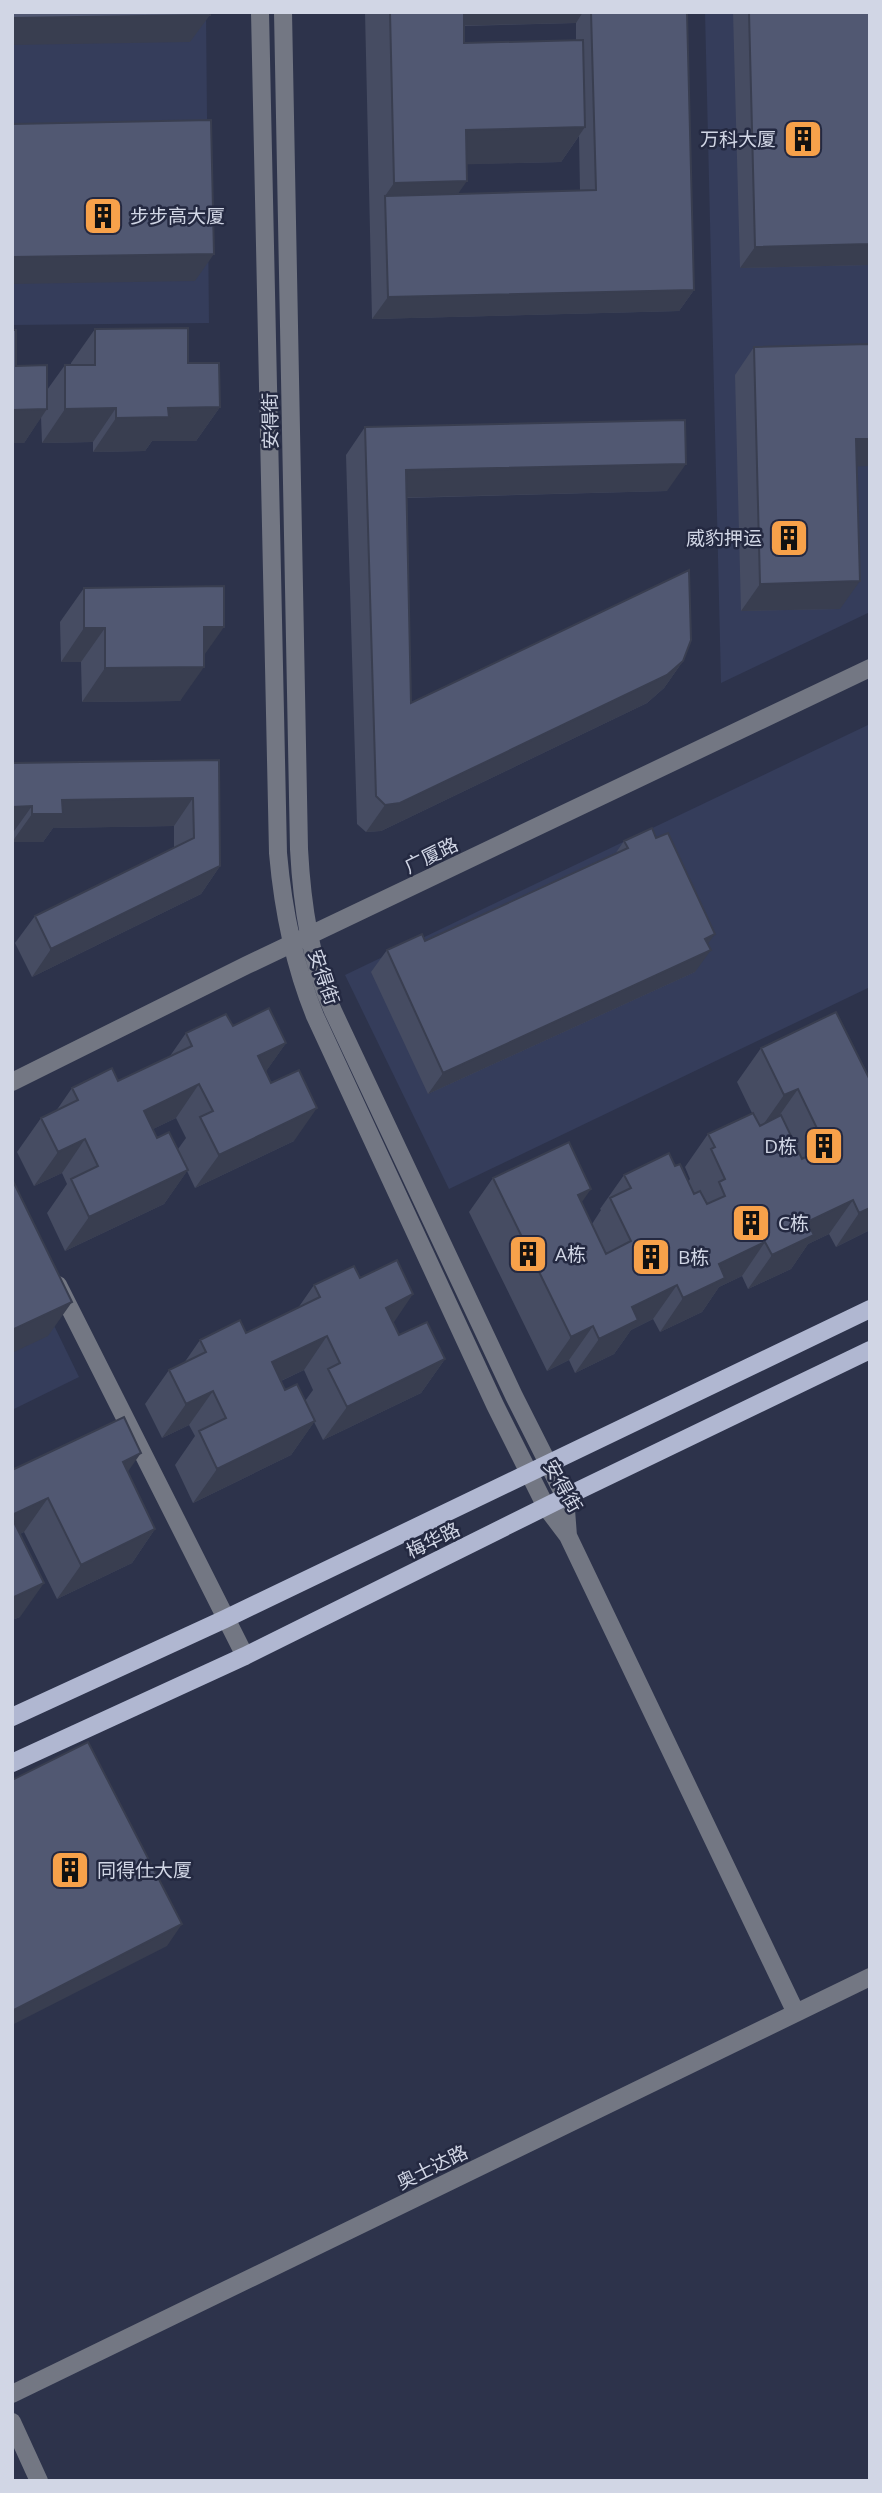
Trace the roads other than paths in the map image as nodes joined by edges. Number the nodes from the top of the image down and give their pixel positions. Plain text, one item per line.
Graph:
1 (260, 12) edge
2 (283, 12) edge
3 (870, 668) edge
4 (309, 936) junction
5 (290, 945) junction
6 (12, 1082) edge
7 (50, 1269) edge
8 (870, 1308) edge
9 (870, 1350) edge
10 (549, 1464) junction
11 (530, 1473) junction
12 (565, 1497) junction
13 (546, 1507) junction
14 (568, 1536) junction
15 (225, 1619) junction
16 (245, 1656) junction
17 (12, 1717) edge
18 (12, 1763) edge
19 (870, 1978) edge
20 (796, 2014) junction
21 (12, 2394) edge
22 (12, 2422) edge
23 (39, 2481) edge

1 - 5 street, 安得街
2 - 4 street, 安得街
3 - 4 street, 广厦路
4 - 5 street, 广厦路
4 - 10 street, 安得街
5 - 6 street, 广厦路
5 - 11 street, 安得街
7 - 15 street
8 - 10 main road, 梅华路
9 - 12 main road, 梅华路
10 - 11 main road, 梅华路
10 - 12 street, 安得街
11 - 13 street, 安得街
11 - 15 main road, 梅华路
12 - 13 main road, 梅华路
12 - 14 street, 安得街
13 - 14 street, 安得街
13 - 16 main road, 梅华路
14 - 20 street
15 - 16 street
15 - 17 main road, 梅华路
16 - 18 main road, 梅华路
19 - 20 street, 奥士达路
20 - 21 street, 奥士达路
22 - 23 street

